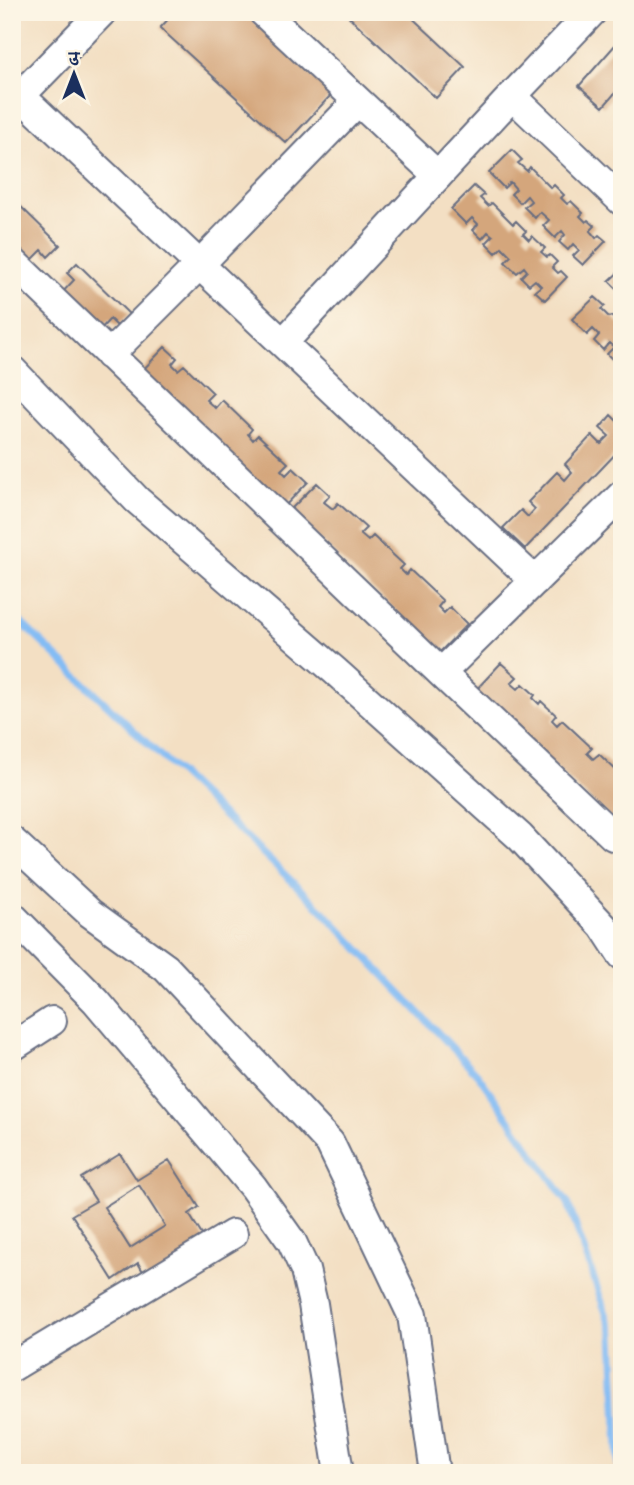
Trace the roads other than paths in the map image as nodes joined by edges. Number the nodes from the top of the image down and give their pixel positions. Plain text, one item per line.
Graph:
1 (102, 12) edge
2 (262, 12) edge
3 (593, 12) edge
4 (16, 92) edge
5 (512, 96) junction
6 (358, 102) junction
7 (438, 176) junction
8 (622, 201) edge
9 (12, 261) edge
10 (199, 265) junction
11 (284, 343) junction
12 (109, 355) junction
13 (12, 370) edge
14 (622, 495) edge
15 (535, 580) junction
16 (441, 673) junction
17 (622, 839) edge
18 (12, 841) edge
19 (12, 916) edge
20 (622, 955) edge
21 (52, 1021) dead end
22 (12, 1047) edge
23 (233, 1234) dead end
24 (12, 1367) edge
25 (339, 1473) edge
26 (435, 1473) edge

1 - 4 street
2 - 6 street
3 - 5 street
4 - 10 street
5 - 7 street
5 - 8 street
6 - 7 street
6 - 10 street
7 - 11 street
9 - 12 street
10 - 11 street
10 - 12 street
11 - 15 street
12 - 16 street
13 - 20 street
14 - 15 street
15 - 16 street
16 - 17 street
18 - 26 street
19 - 25 street
21 - 22 street
23 - 24 street

